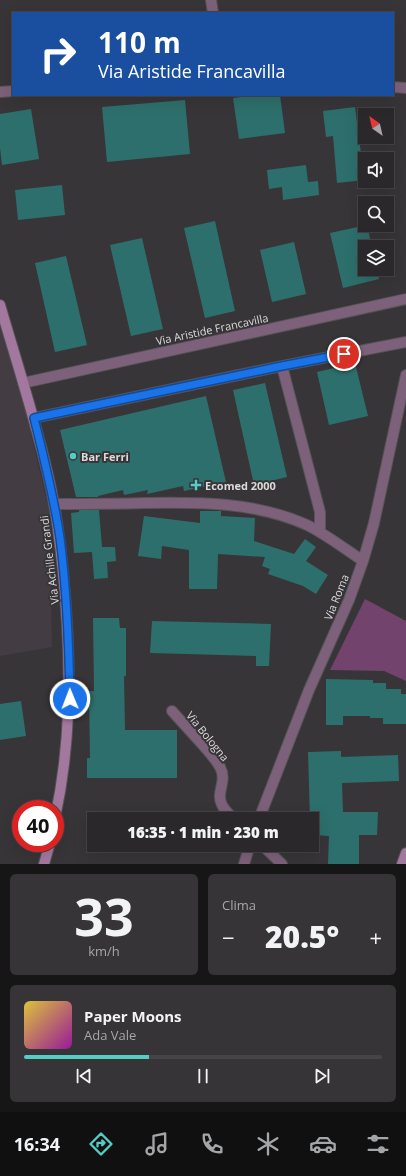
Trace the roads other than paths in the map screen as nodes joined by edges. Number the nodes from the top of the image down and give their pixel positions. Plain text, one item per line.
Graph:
1 (211, 0) edge
2 (213, 12) edge
3 (394, 87) edge
4 (406, 88) edge
5 (12, 91) edge
6 (0, 92) edge
7 (406, 299) edge
8 (0, 305) edge
9 (406, 342) edge
10 (282, 366) junction
11 (406, 374) edge
12 (23, 383) junction
13 (34, 418) junction
14 (54, 504) junction
15 (320, 532) junction
16 (363, 562) junction
17 (172, 711) dead end
18 (59, 800) edge
19 (227, 812) edge
20 (262, 812) edge
21 (47, 852) edge
22 (248, 852) edge
23 (269, 852) edge
24 (406, 853) edge
25 (44, 864) edge
26 (244, 864) edge
27 (282, 864) edge
28 (402, 864) edge

1 - 2 street
3 - 4 street
5 - 6 street
7 - 12 street, Via Aristide Francavilla
8 - 12 street, Via Achille Grandi
9 - 10 street
10 - 13 street
10 - 15 street
11 - 16 street, Via Roma
12 - 13 street, Via Achille Grandi
13 - 14 street, Via Achille Grandi
14 - 15 street
14 - 18 street, Via Achille Grandi
15 - 16 street
16 - 20 street, Via Roma
17 - 19 street, Via Bologna
21 - 25 street
22 - 26 street
23 - 27 street
24 - 28 street

